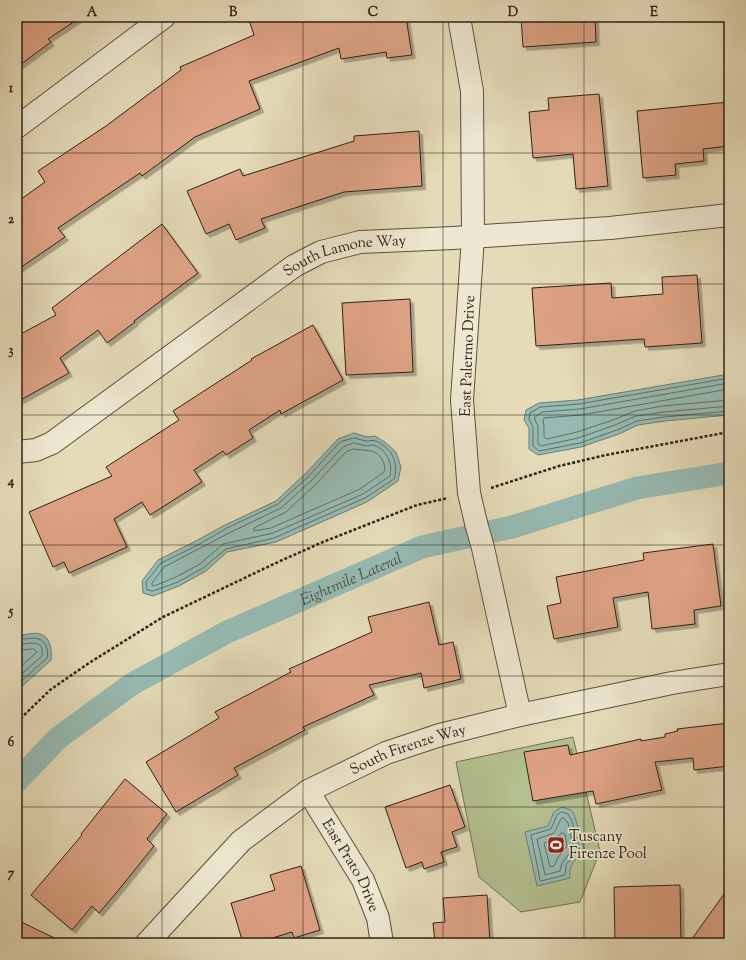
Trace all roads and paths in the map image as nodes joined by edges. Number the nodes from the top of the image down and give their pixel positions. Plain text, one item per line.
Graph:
1 (164, 17) edge
2 (459, 17) edge
3 (17, 127) edge
4 (729, 215) edge
5 (473, 237) junction
6 (729, 432) edge
7 (18, 453) edge
8 (486, 489) dead end
9 (449, 498) dead end
10 (729, 674) edge
11 (520, 715) junction
12 (17, 722) edge
13 (308, 791) junction
14 (147, 943) edge
15 (382, 943) edge

1 - 3 street
2 - 5 street, East Palermo Drive
4 - 5 street, South Lamone Way
5 - 7 street, South Lamone Way
5 - 11 street, East Palermo Drive
6 - 8 path
9 - 12 path
10 - 11 street, South Firenze Way
11 - 13 street, South Firenze Way
13 - 14 street, South Firenze Way
13 - 15 street, East Prato Drive

